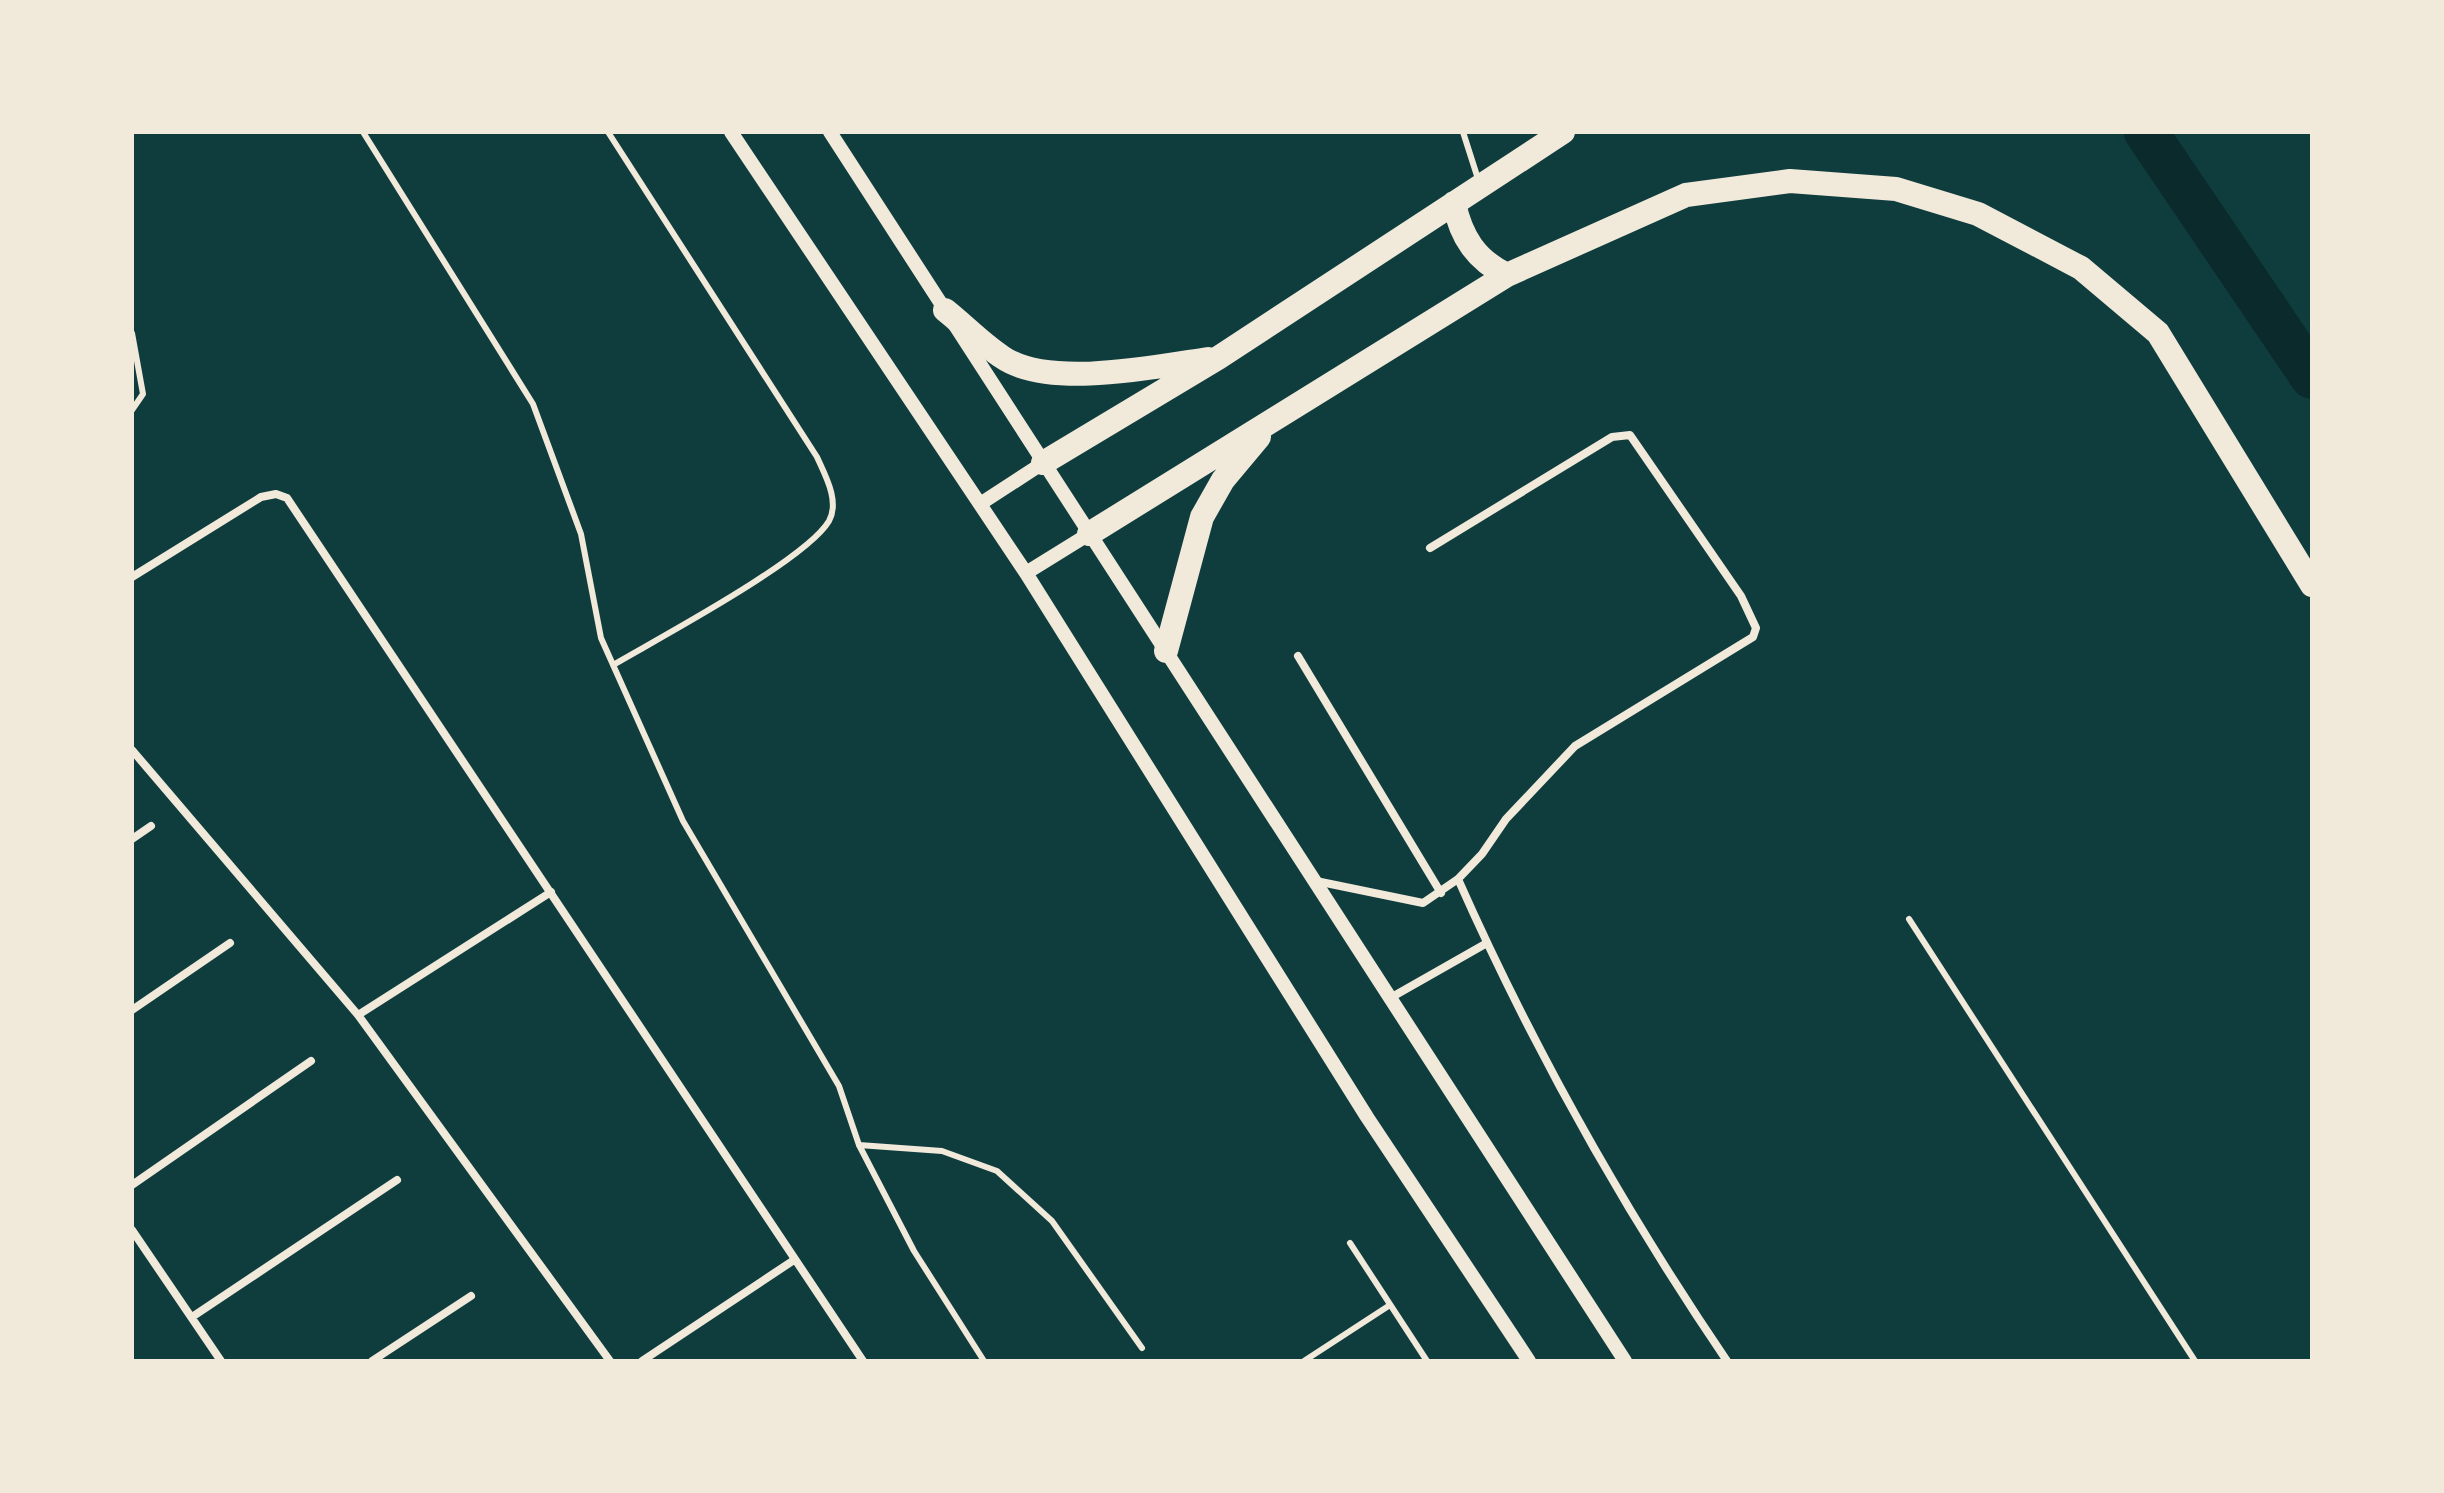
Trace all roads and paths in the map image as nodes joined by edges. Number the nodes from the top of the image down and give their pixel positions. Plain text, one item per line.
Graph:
1 (363, 132) edge
2 (608, 132) edge
3 (731, 132) edge
4 (830, 132) edge
5 (1463, 132) edge
6 (1563, 132) edge
7 (1480, 186) junction
8 (1454, 203) junction
9 (1507, 275) junction
10 (945, 310) junction
11 (132, 333) edge
12 (1218, 358) junction
13 (132, 410) edge
14 (1273, 420) junction
15 (1043, 463) junction
16 (980, 504) junction
17 (1089, 534) junction
18 (1430, 548) dead end
19 (1026, 573) junction
20 (132, 577) edge
21 (2312, 585) edge
22 (1166, 651) junction
23 (1298, 656) dead end
24 (613, 665) junction
25 (132, 750) edge
26 (151, 826) dead end
27 (132, 839) edge
28 (1458, 879) junction
29 (1316, 881) junction
30 (551, 892) junction
31 (1441, 893) junction
32 (1909, 919) dead end
33 (230, 943) dead end
34 (1487, 943) junction
35 (1392, 997) junction
36 (132, 1010) edge
37 (358, 1015) junction
38 (311, 1061) dead end
39 (859, 1145) junction
40 (397, 1180) dead end
41 (132, 1185) edge
42 (132, 1230) edge
43 (1350, 1243) dead end
44 (794, 1260) junction
45 (471, 1296) dead end
46 (1390, 1305) junction
47 (192, 1317) junction
48 (1142, 1348) dead end
49 (221, 1361) edge
50 (372, 1361) edge
51 (610, 1361) edge
52 (642, 1361) edge
53 (863, 1361) edge
54 (984, 1361) edge
55 (1304, 1361) edge
56 (1427, 1361) edge
57 (1529, 1361) edge
58 (1625, 1361) edge
59 (1727, 1361) edge
60 (2195, 1361) edge

1 - 24 lane
2 - 24 lane
3 - 16 street
4 - 10 street
5 - 7 lane
6 - 7 highway
7 - 8 highway
8 - 9 highway
8 - 12 highway
9 - 14 highway
9 - 21 highway
10 - 12 highway
10 - 15 street
11 - 13 lane
12 - 15 highway
14 - 17 highway
14 - 22 highway
15 - 16 street
15 - 17 street
16 - 19 street
17 - 19 street
17 - 22 street
18 - 28 street
19 - 57 street
20 - 30 street
22 - 29 street
23 - 31 street
24 - 39 lane
25 - 37 street
26 - 27 street
28 - 31 street
28 - 34 street
29 - 31 street
29 - 35 street
30 - 37 street
30 - 44 street
32 - 60 lane
33 - 36 street
34 - 35 street
34 - 59 street
35 - 58 street
37 - 51 street
38 - 41 street
39 - 48 lane
39 - 54 lane
40 - 47 street
42 - 47 street
43 - 46 lane
44 - 52 street
44 - 53 street
45 - 50 street
46 - 55 lane
46 - 56 lane
47 - 49 street

